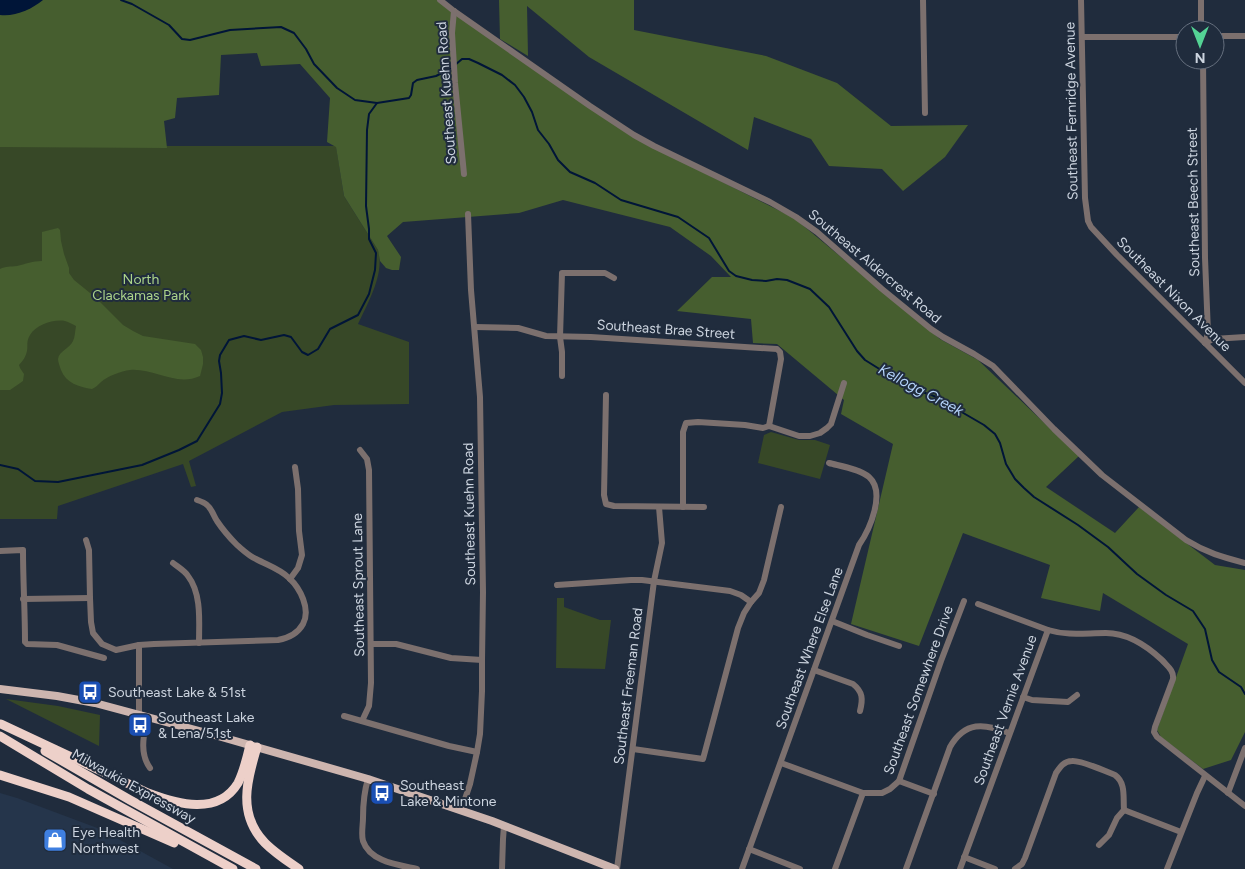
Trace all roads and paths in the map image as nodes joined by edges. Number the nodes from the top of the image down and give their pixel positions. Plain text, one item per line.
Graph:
1 (440, 0) edge
2 (923, 0) edge
3 (1081, 0) edge
4 (1201, 0) edge
5 (454, 11) junction
6 (1201, 20) edge
7 (1225, 36) edge
8 (1245, 36) edge
9 (1082, 37) junction
10 (1175, 37) edge
11 (1203, 70) edge
12 (925, 113) dead end
13 (464, 174) dead end
14 (468, 214) dead end
15 (1088, 221) joint
16 (614, 278) dead end
17 (475, 327) junction
18 (560, 337) junction
19 (1245, 338) edge
20 (1205, 343) junction
21 (562, 376) dead end
22 (844, 383) dead end
23 (1245, 383) edge
24 (606, 394) dead end
25 (769, 426) junction
26 (360, 450) dead end
27 (829, 462) dead end
28 (295, 467) dead end
29 (197, 500) dead end
30 (659, 507) junction
31 (683, 507) junction
32 (704, 507) dead end
33 (781, 507) dead end
34 (86, 540) dead end
35 (0, 551) edge
36 (1245, 563) edge
37 (173, 564) dead end
38 (290, 579) junction
39 (654, 581) junction
40 (557, 585) dead end
41 (90, 598) junction
42 (24, 599) junction
43 (751, 602) junction
44 (964, 602) dead end
45 (978, 604) dead end
46 (832, 621) junction
47 (1048, 630) junction
48 (199, 643) junction
49 (371, 644) junction
50 (139, 645) junction
51 (899, 646) dead end
52 (104, 658) dead end
53 (482, 660) junction
54 (814, 670) junction
55 (0, 689) edge
56 (1077, 695) dead end
57 (1022, 697) junction
58 (860, 711) dead end
59 (144, 716) junction
60 (344, 716) dead end
61 (362, 721) junction
62 (1, 724) edge
63 (1009, 733) junction
64 (0, 736) edge
65 (254, 746) junction
66 (1245, 748) edge
67 (633, 749) junction
68 (478, 752) junction
69 (781, 763) junction
70 (150, 768) dead end
71 (0, 775) edge
72 (1206, 776) junction
73 (368, 779) junction
74 (899, 781) junction
75 (863, 793) junction
76 (1228, 793) junction
77 (934, 794) junction
78 (1245, 806) edge
79 (461, 810) junction
80 (1124, 810) junction
81 (504, 826) junction
82 (1181, 832) junction
83 (1099, 845) dead end
84 (750, 849) junction
85 (964, 857) junction
86 (229, 867) edge
87 (256, 869) edge
88 (298, 869) edge
89 (417, 869) edge
90 (502, 869) edge
91 (616, 869) edge
92 (742, 869) edge
93 (800, 869) edge
94 (835, 869) edge
95 (906, 869) edge
96 (960, 869) edge
97 (995, 869) edge
98 (1015, 869) edge
99 (1167, 869) edge

1 - 5 street, Southeast Aldercrest Road
2 - 12 street
3 - 9 street, Southeast Fernridge Avenue
4 - 6 street
5 - 13 street, Southeast Kuehn Road
5 - 36 street, Southeast Aldercrest Road
7 - 8 street
9 - 10 street
9 - 15 street, Southeast Fernridge Avenue
11 - 20 street, Southeast Beech Street
14 - 17 street, Southeast Kuehn Road
15 - 20 street, Southeast Nixon Avenue
16 - 18 street
17 - 18 street, Southeast Brae Street
17 - 53 street, Southeast Kuehn Road
18 - 21 street
18 - 25 street, Southeast Brae Street
19 - 20 street
20 - 23 street, Southeast Nixon Avenue
22 - 25 street
24 - 30 street
25 - 31 street
26 - 49 street, Southeast Sprout Lane
27 - 46 street, Southeast Where Else Lane
28 - 38 street
29 - 38 street
30 - 31 street
30 - 39 street, Southeast Freeman Road
31 - 32 street
33 - 43 street
34 - 41 street
35 - 42 street
37 - 48 street
38 - 48 street
39 - 40 street
39 - 43 street
39 - 67 street, Southeast Freeman Road
41 - 42 street
41 - 50 street
42 - 52 street
43 - 67 street
44 - 74 street, Southeast Somewhere Drive
45 - 47 street, Southeast Vernie Avenue
46 - 51 street
46 - 54 street, Southeast Where Else Lane
47 - 57 street, Southeast Vernie Avenue
47 - 72 street
48 - 50 street
49 - 53 street
49 - 61 street, Southeast Sprout Lane
50 - 59 street
53 - 68 street, Southeast Kuehn Road
54 - 58 street
54 - 69 street, Southeast Where Else Lane
55 - 59 main road
56 - 57 street
57 - 63 street, Southeast Vernie Avenue
59 - 65 main road
59 - 70 street
60 - 61 street
61 - 68 street
62 - 65 highway
62 - 87 highway, Milwaukie Expressway
63 - 77 street
63 - 85 street, Southeast Vernie Avenue
64 - 86 highway, Milwaukie Expressway
65 - 73 main road
65 - 88 highway
66 - 76 street
67 - 91 street, Southeast Freeman Road
68 - 79 street, Southeast Kuehn Road
69 - 75 street, Southeast Somewhere Drive
69 - 84 street, Southeast Where Else Lane
71 - 86 highway
72 - 76 street
72 - 82 street
73 - 79 main road
73 - 89 street
74 - 75 street, Southeast Somewhere Drive
74 - 77 street
75 - 94 street
76 - 78 street
77 - 95 street
79 - 81 main road
80 - 82 street
80 - 83 street
80 - 98 street
81 - 90 street
81 - 91 main road
82 - 99 street
84 - 92 street, Southeast Where Else Lane
84 - 93 street
85 - 96 street, Southeast Vernie Avenue
85 - 97 street

